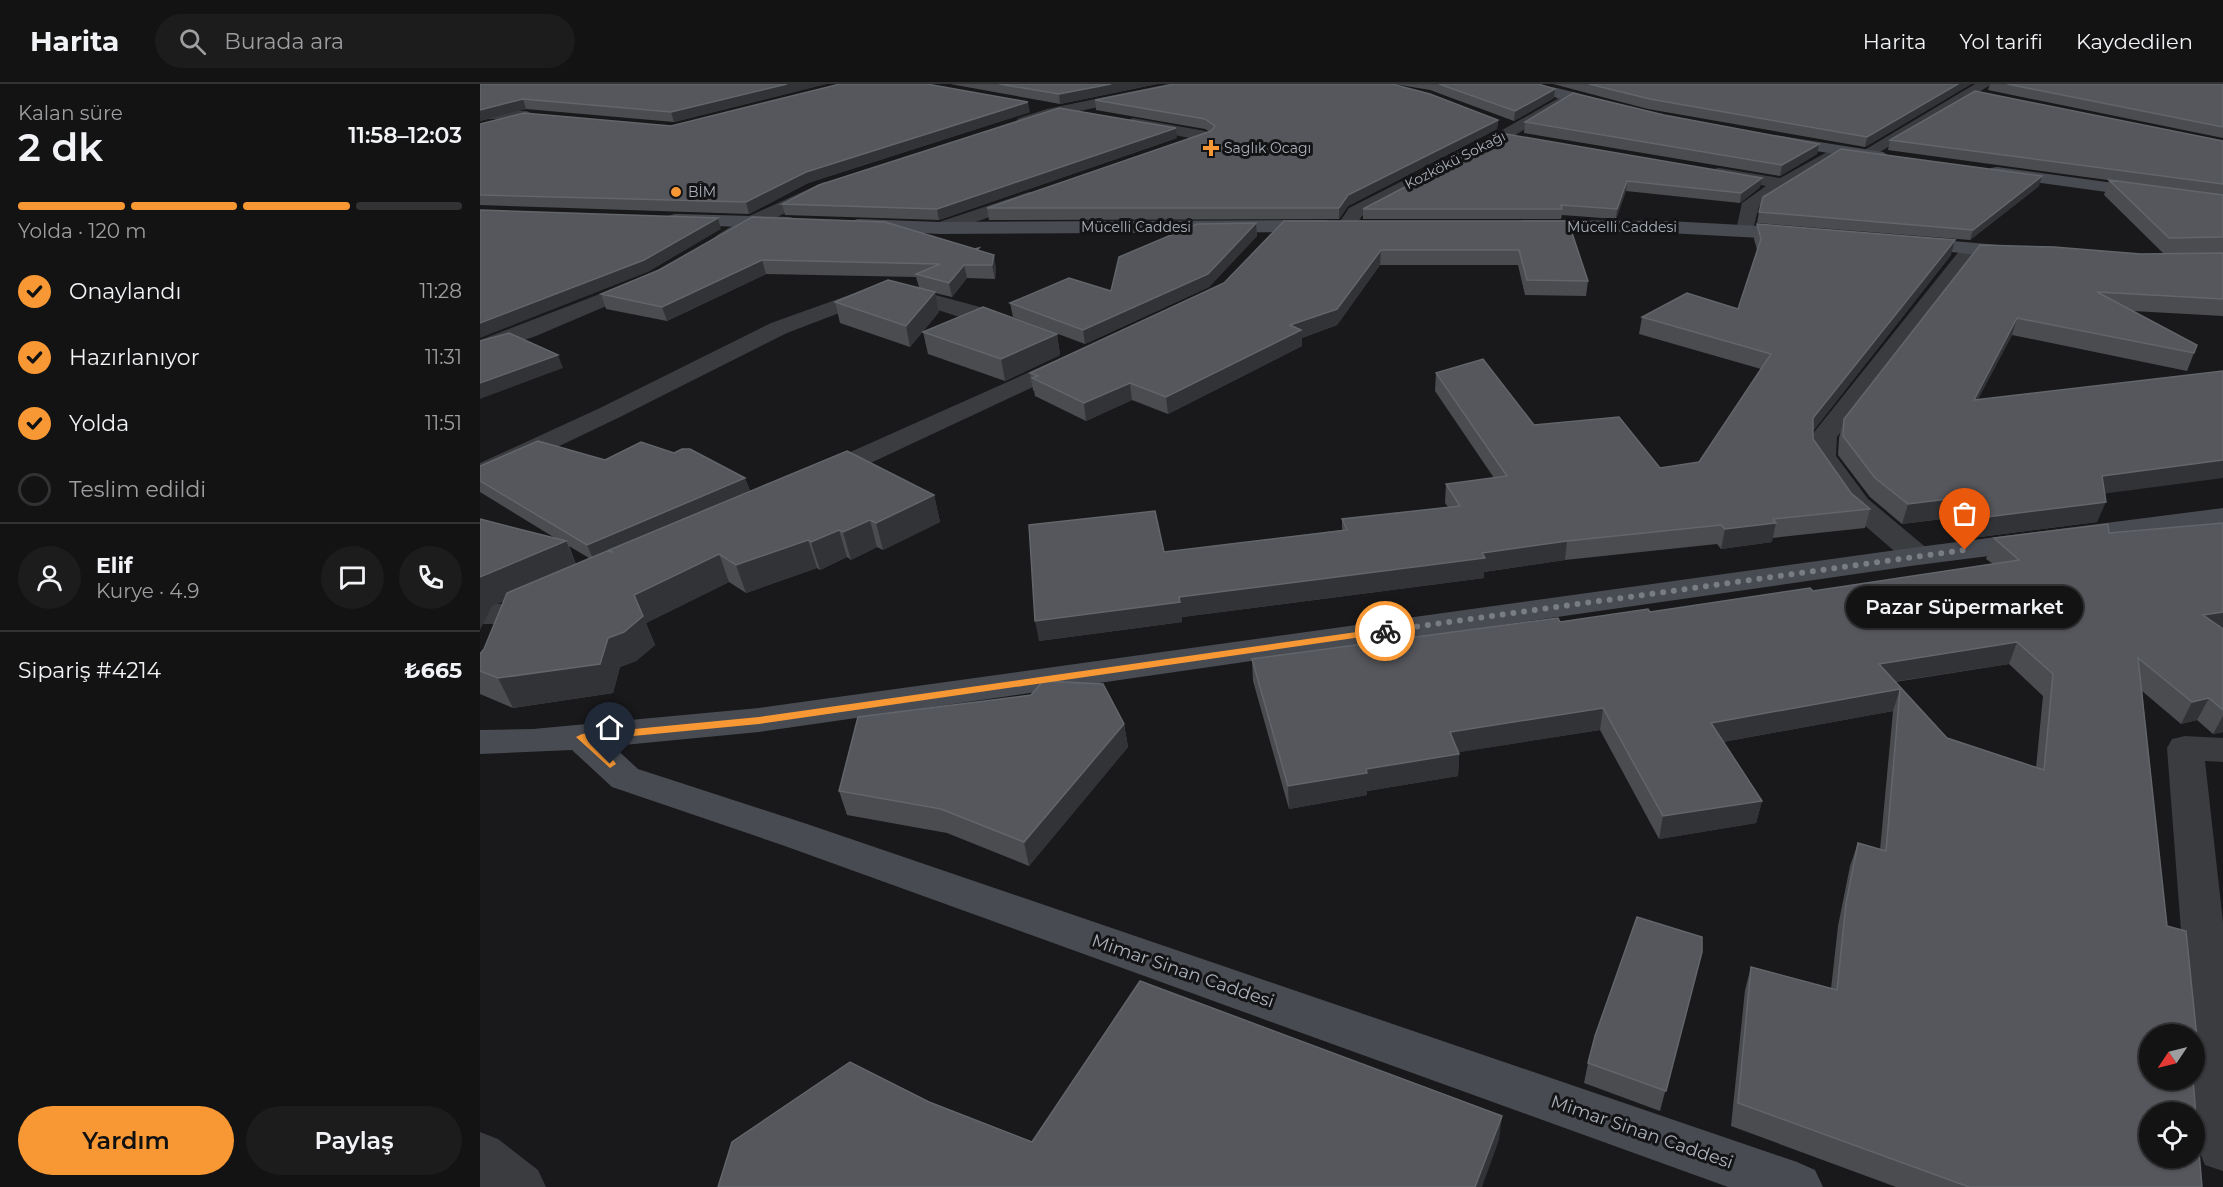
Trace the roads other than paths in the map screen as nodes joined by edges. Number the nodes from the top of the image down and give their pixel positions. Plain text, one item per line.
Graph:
1 (1189, 84) edge
2 (1530, 84) edge
3 (1985, 84) edge
4 (1971, 93) junction
5 (1568, 97) junction
6 (1994, 98) edge
7 (1028, 104) edge
8 (1063, 110) junction
9 (1625, 110) edge
10 (480, 115) edge
11 (1014, 124) edge
12 (480, 128) edge
13 (1760, 137) edge
14 (1172, 147) edge
15 (1838, 151) junction
16 (1864, 155) junction
17 (1898, 159) edge
18 (1700, 170) edge
19 (1980, 170) edge
20 (837, 182) edge
21 (1782, 184) junction
22 (1050, 189) edge
23 (2223, 203) edge
24 (658, 219) edge
25 (752, 222) junction
26 (810, 224) edge
27 (834, 225) edge
28 (1280, 226) junction
29 (1346, 226) junction
30 (1370, 226) edge
31 (1501, 226) edge
32 (940, 228) junction
33 (1745, 230) junction
34 (1817, 236) edge
35 (1888, 242) edge
36 (711, 248) edge
37 (1971, 249) junction
38 (1256, 251) edge
39 (2042, 254) edge
40 (665, 273) edge
41 (480, 348) edge
42 (480, 473) edge
43 (801, 485) edge
44 (2223, 517) edge
45 (1918, 556) junction
46 (582, 737) junction
47 (533, 741) junction
48 (480, 742) edge
49 (2223, 750) edge
50 (480, 754) edge
51 (2223, 1148) edge
52 (480, 1156) edge
53 (520, 1187) edge
54 (1797, 1187) edge

1 - 8 street
2 - 5 main road
3 - 4 street
4 - 6 street
4 - 16 street
5 - 9 main road
5 - 29 street, Kozkökü Sokağı
7 - 8 street
8 - 11 street
8 - 14 street
10 - 12 street
13 - 15 main road
15 - 16 main road
15 - 21 street
16 - 17 main road
18 - 21 street
19 - 23 main road
20 - 25 street
21 - 33 street
22 - 32 street
24 - 25 main road
25 - 26 main road
25 - 36 street
27 - 32 main road, Mücelli Caddesi
28 - 29 main road, Mücelli Caddesi
28 - 32 main road, Mücelli Caddesi
28 - 38 street
29 - 30 main road, Mücelli Caddesi
31 - 33 main road, Mücelli Caddesi
33 - 34 main road, Mücelli Caddesi
35 - 37 main road
37 - 39 main road
37 - 45 street
40 - 41 street
42 - 43 street
44 - 45 main road
45 - 46 main road
46 - 47 main road
46 - 54 main road, Mimar Sinan Caddesi
47 - 48 main road
47 - 50 main road
49 - 51 street
52 - 53 street

